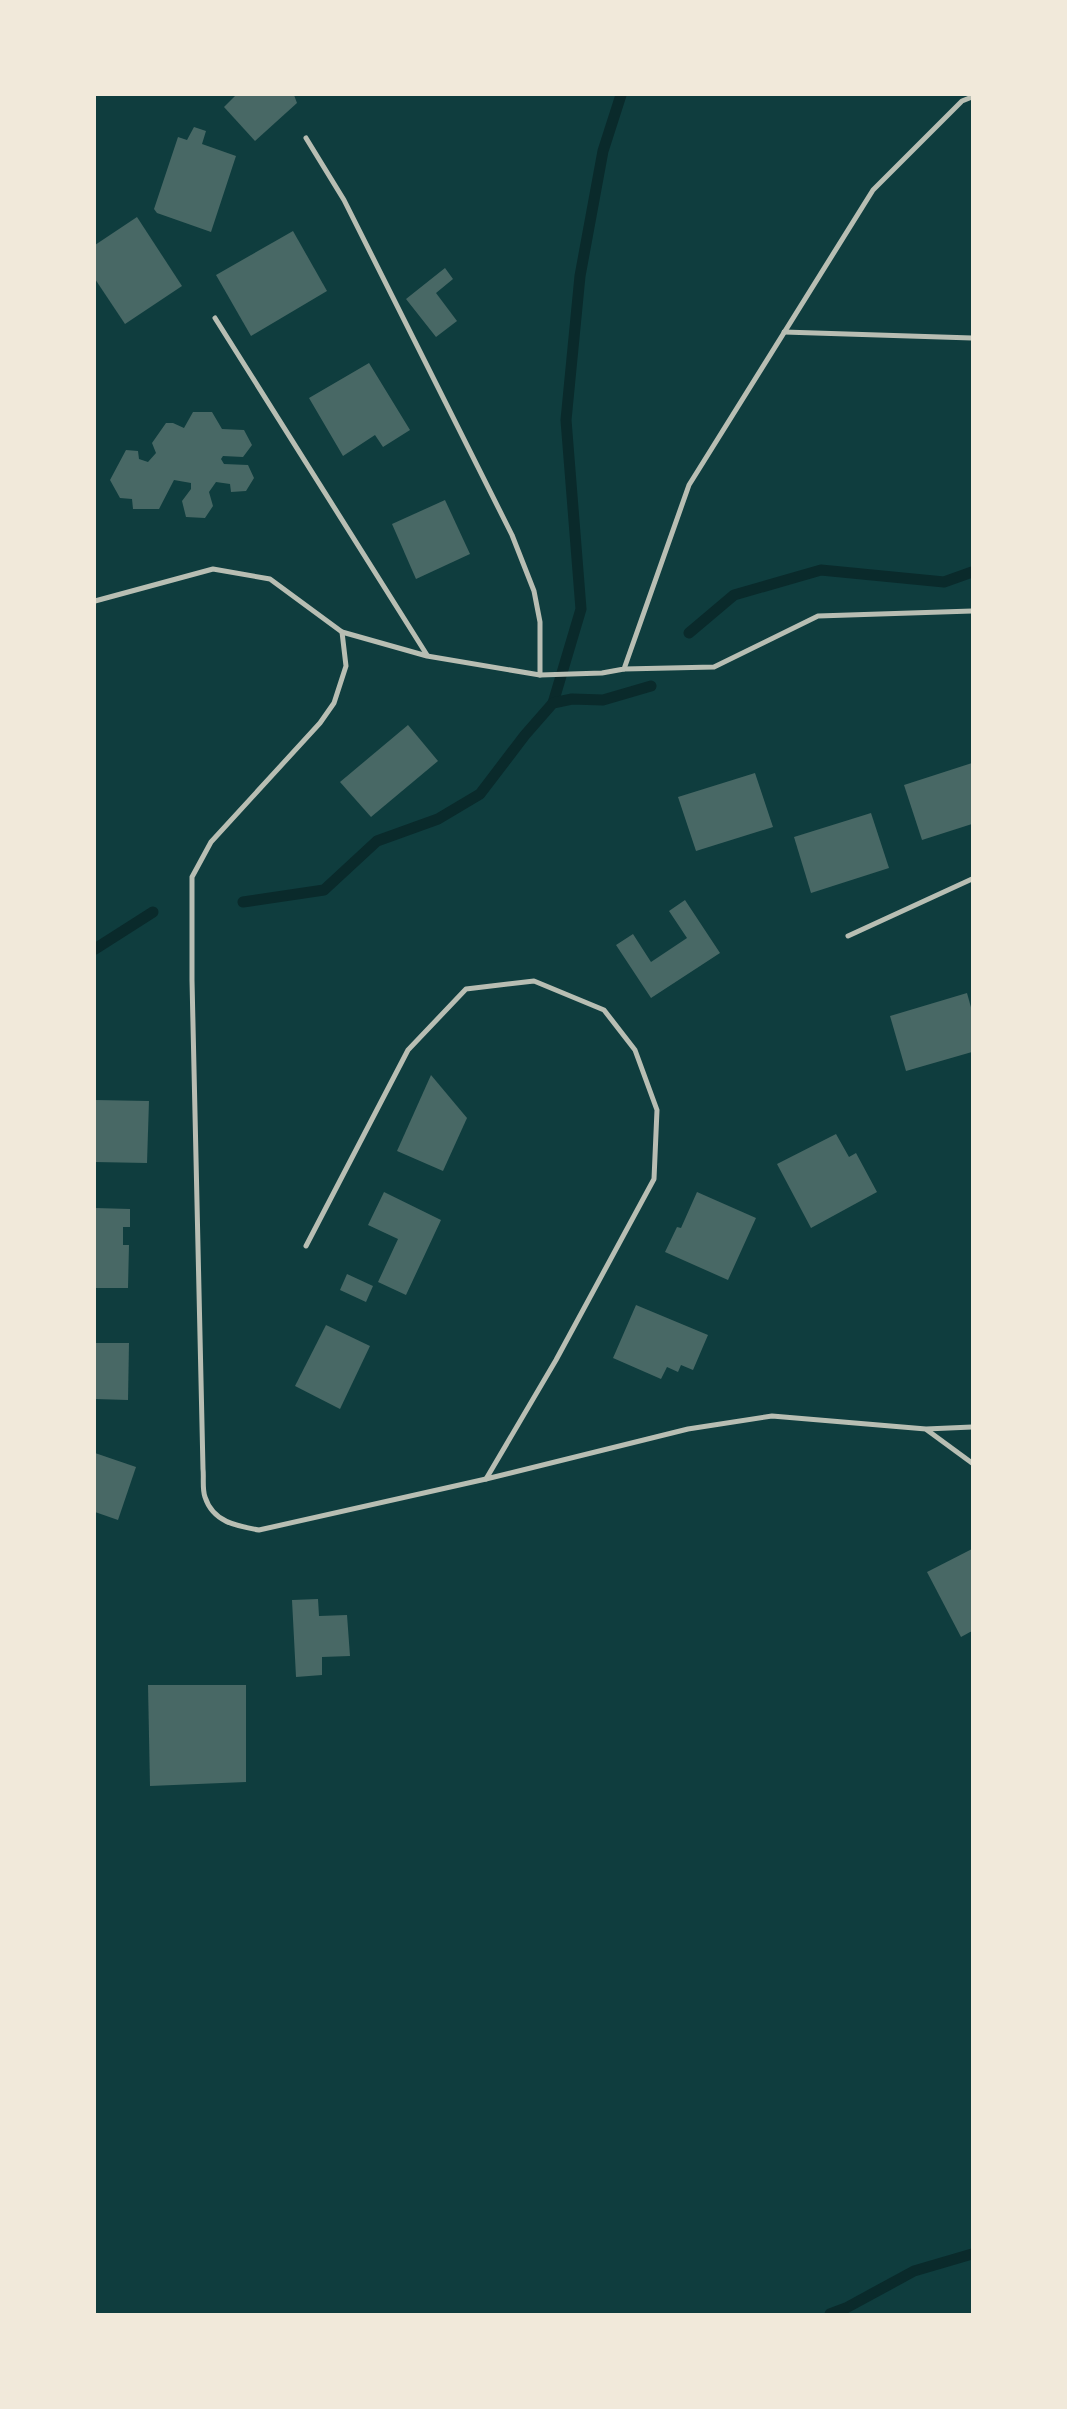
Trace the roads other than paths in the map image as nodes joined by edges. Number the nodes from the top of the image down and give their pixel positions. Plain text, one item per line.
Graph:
1 (972, 96) edge
2 (306, 138) dead end
3 (215, 318) dead end
4 (784, 332) junction
5 (972, 338) edge
6 (95, 601) edge
7 (972, 611) edge
8 (342, 632) junction
9 (427, 656) junction
10 (624, 669) junction
11 (540, 675) junction
12 (972, 879) edge
13 (848, 936) dead end
14 (306, 1246) dead end
15 (972, 1427) edge
16 (926, 1430) junction
17 (972, 1463) edge
18 (486, 1479) junction

1 - 4 street
2 - 11 street
3 - 9 street
4 - 5 street
4 - 10 street
6 - 8 street
7 - 10 street
8 - 9 street
8 - 18 street
9 - 11 street
10 - 11 street
12 - 13 street
14 - 18 street
15 - 16 street
16 - 17 street
16 - 18 street

